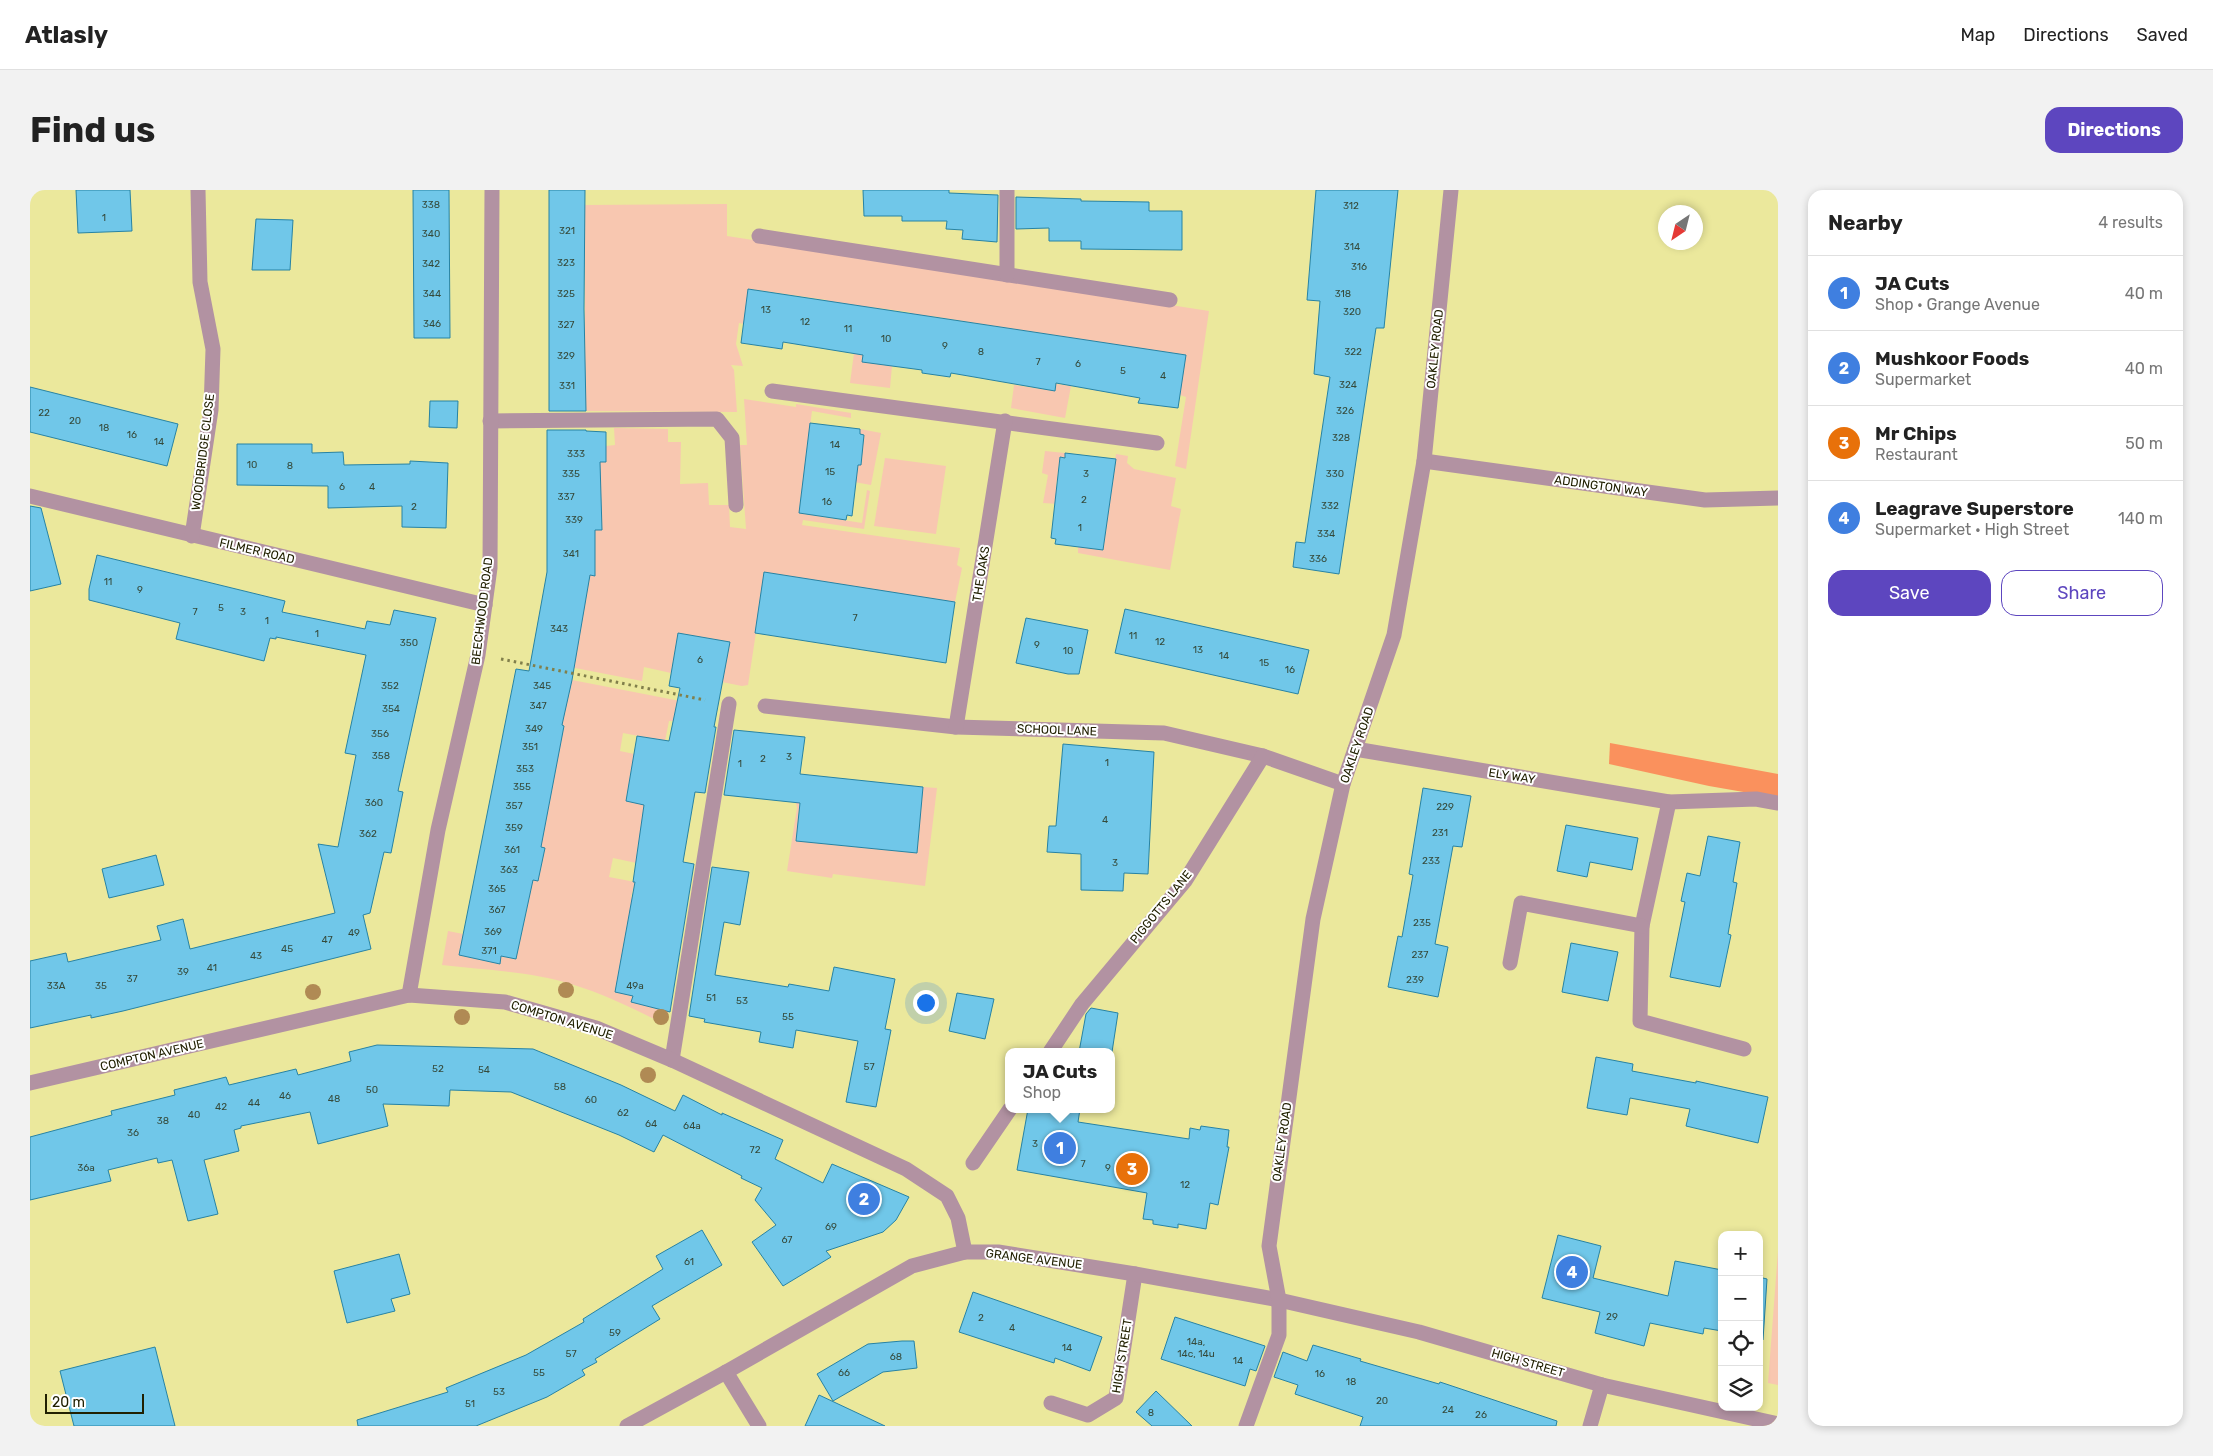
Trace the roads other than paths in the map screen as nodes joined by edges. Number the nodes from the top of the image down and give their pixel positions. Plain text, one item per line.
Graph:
1 (198, 190) edge
2 (492, 190) edge
3 (1007, 190) edge
4 (1451, 190) edge
5 (759, 236) dead end
6 (1007, 275) junction
7 (1170, 300) dead end
8 (772, 391) dead end
9 (490, 421) junction
10 (1005, 421) junction
11 (1156, 443) dead end
12 (1424, 462) junction
13 (30, 496) edge
14 (1778, 498) edge
15 (736, 505) dead end
16 (192, 536) junction
17 (485, 605) junction
18 (729, 704) road end
19 (765, 706) dead end
20 (956, 727) junction
21 (1355, 749) junction
22 (1263, 756) junction
23 (1343, 784) junction
24 (1670, 802) junction
25 (1778, 803) edge
26 (1642, 926) junction
27 (1510, 963) dead end
28 (409, 994) junction
29 (1053, 1048) edge
30 (1744, 1049) dead end
31 (672, 1060) junction
32 (30, 1084) edge
33 (1007, 1113) edge
34 (974, 1163) dead end
35 (965, 1252) junction
36 (1135, 1274) junction
37 (1279, 1300) junction
38 (726, 1372) junction
39 (1602, 1385) junction
40 (1051, 1403) dead end
41 (1778, 1424) edge
42 (628, 1426) edge
43 (759, 1426) edge
44 (1246, 1426) edge
45 (1590, 1426) edge

1 - 16 street, WOODBRIDGE CLOSE
2 - 9 street, BEECHWOOD ROAD
3 - 6 street
4 - 12 street, OAKLEY ROAD
5 - 6 street
6 - 7 street
8 - 10 street
9 - 15 street
9 - 17 street, BEECHWOOD ROAD
10 - 11 street
10 - 20 street, THE OAKS
12 - 14 street, ADDINGTON WAY
12 - 21 street, OAKLEY ROAD
13 - 16 street, FILMER ROAD
16 - 17 street, FILMER ROAD
17 - 28 street, BEECHWOOD ROAD
18 - 31 street
19 - 20 street, SCHOOL LANE
20 - 22 street, SCHOOL LANE
21 - 23 street, OAKLEY ROAD
21 - 24 street, ELY WAY
22 - 23 street, SCHOOL LANE
22 - 29 street, PIGGOTTS LANE
23 - 37 street, OAKLEY ROAD
24 - 25 street, ELY WAY
24 - 26 street
26 - 27 street
26 - 30 street
28 - 31 street, COMPTON AVENUE
28 - 32 street, COMPTON AVENUE
31 - 35 street, COMPTON AVENUE
33 - 34 street
35 - 36 street, GRANGE AVENUE
35 - 38 street, GRANGE AVENUE
36 - 37 street, GRANGE AVENUE
36 - 40 street, HIGH STREET
37 - 39 street, HIGH STREET
37 - 44 street, OAKLEY ROAD
38 - 42 street, GRANGE AVENUE
38 - 43 street
39 - 41 street, HIGH STREET
39 - 45 street

